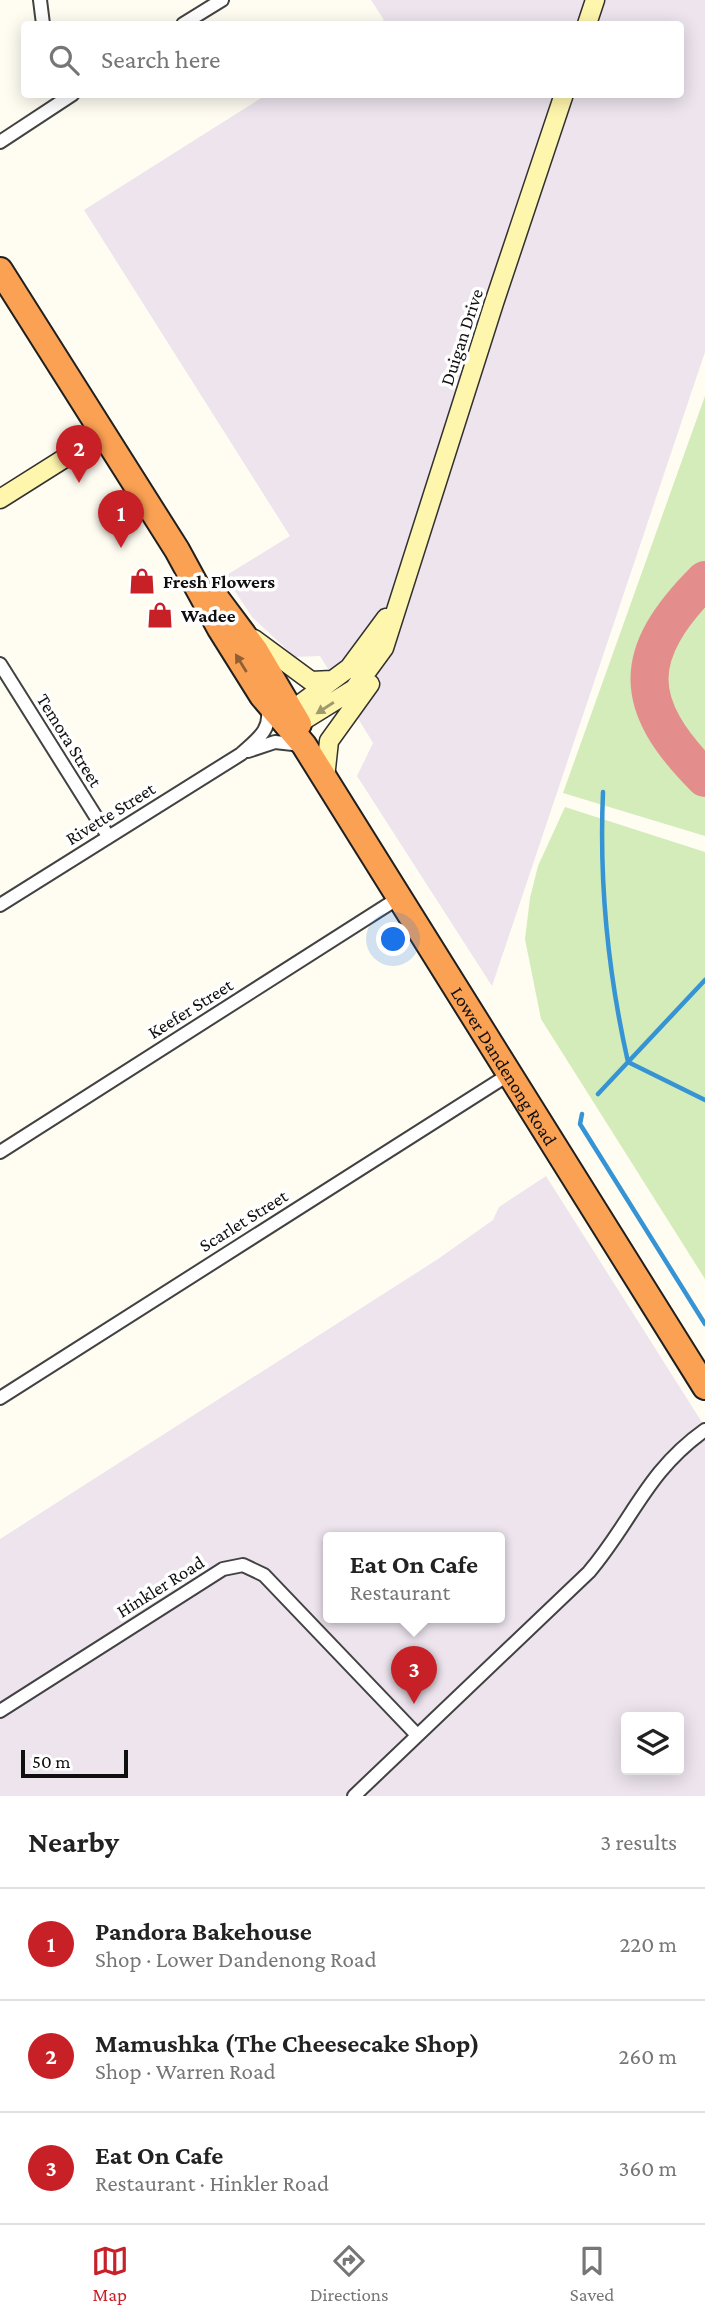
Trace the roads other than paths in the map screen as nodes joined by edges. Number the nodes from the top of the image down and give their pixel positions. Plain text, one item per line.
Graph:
1 (40, 0) edge
2 (222, 0) edge
3 (595, 0) edge
4 (43, 21) edge
5 (188, 21) edge
6 (588, 21) edge
7 (67, 98) edge
8 (563, 98) edge
9 (0, 142) edge
10 (0, 270) edge
11 (103, 434) junction
12 (0, 499) edge
13 (177, 550) junction
14 (400, 594) junction
15 (241, 628) junction
16 (384, 648) junction
17 (0, 663) edge
18 (333, 680) junction
19 (262, 696) junction
20 (293, 725) junction
21 (241, 754) junction
22 (325, 779) junction
23 (108, 836) junction
24 (400, 897) junction
25 (0, 905) edge
26 (508, 1075) junction
27 (0, 1152) edge
28 (705, 1387) edge
29 (0, 1398) edge
30 (705, 1430) edge
31 (0, 1711) edge
32 (417, 1735) junction
33 (354, 1796) edge

1 - 4 street
2 - 5 street
3 - 6 main road
7 - 9 street
8 - 14 main road, Duigan Drive
10 - 11 highway, Lower Dandenong Road
11 - 12 main road
11 - 13 highway, Lower Dandenong Road
13 - 15 highway, Lower Dandenong Road
19 -> 13 highway, Lower Dandenong Road
14 - 16 main road, Duigan Drive
14 - 18 main road, Duigan Drive
15 - 18 main road
15 - 20 highway, Lower Dandenong Road
16 -> 20 main road, Duigan Drive
16 - 22 main road
17 - 23 street, Temora Street
18 - 20 main road, Duigan Drive
19 - 20 highway, Lower Dandenong Road
19 - 21 street, Rivette Street
20 - 21 street, Rivette Street
20 - 22 highway, Lower Dandenong Road
21 - 23 street, Rivette Street
22 - 24 highway, Lower Dandenong Road
23 - 25 street, Rivette Street
24 - 26 highway, Lower Dandenong Road
24 - 27 street, Keefer Street
26 - 28 highway, Lower Dandenong Road
26 - 29 street, Scarlet Street
30 - 32 street
31 - 32 street, Hinkler Road
32 - 33 street

